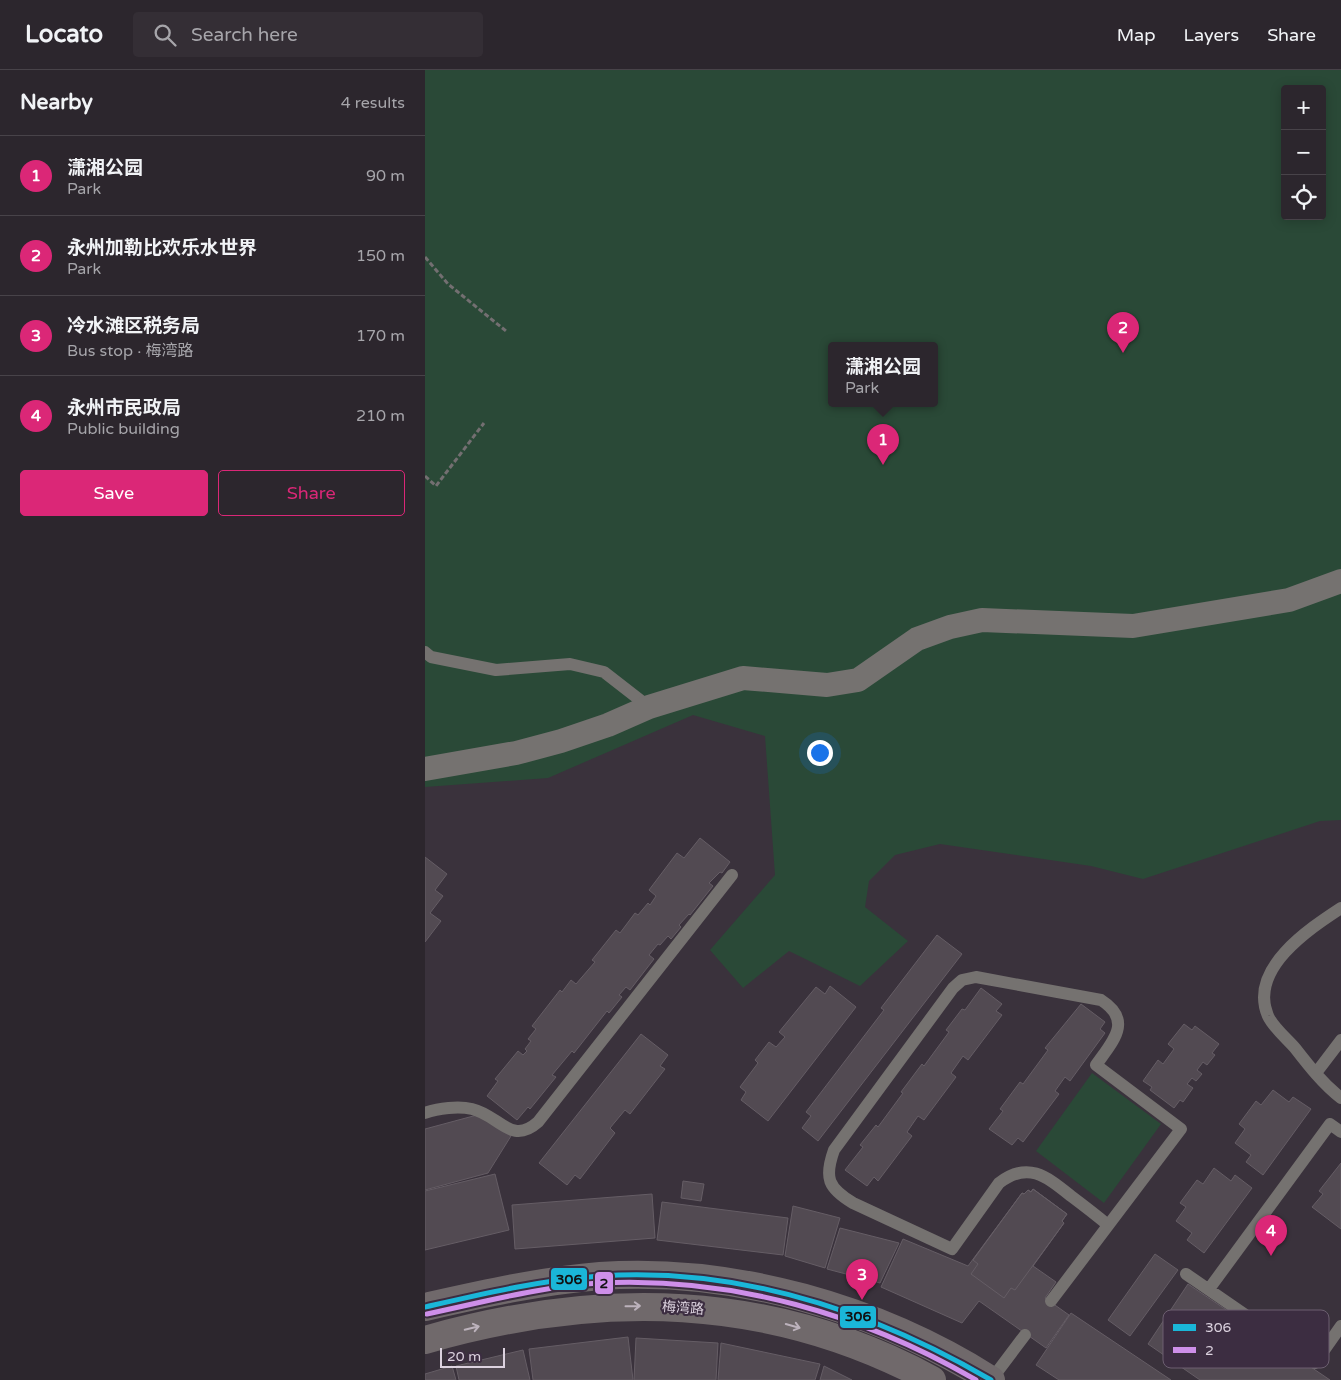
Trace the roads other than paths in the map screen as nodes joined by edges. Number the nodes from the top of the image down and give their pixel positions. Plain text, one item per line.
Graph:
1 (1341, 581) edge
2 (425, 652) edge
3 (649, 707) junction
4 (425, 769) edge
5 (732, 875) dead end
6 (1341, 908) edge
7 (1341, 1040) edge
8 (1316, 1073) junction
9 (1341, 1098) edge
10 (425, 1113) edge
11 (1341, 1132) edge
12 (1108, 1225) junction
13 (1186, 1274) dead end
14 (1209, 1289) junction
15 (1051, 1301) dead end
16 (425, 1307) edge
17 (1239, 1310) edge
18 (1341, 1326) edge
19 (1025, 1335) dead end
20 (425, 1340) edge
21 (1329, 1343) edge
22 (933, 1380) edge
23 (991, 1380) edge

1 - 3 street
2 - 3 lane
3 - 4 street
5 - 10 lane
6 - 8 lane
7 - 8 lane
8 - 9 lane
11 - 14 lane
12 - 12 lane
12 - 15 lane
13 - 14 lane
14 - 17 lane
16 - 23 street
18 - 21 lane
19 - 23 lane
20 -> 22 street, 梅湾路

